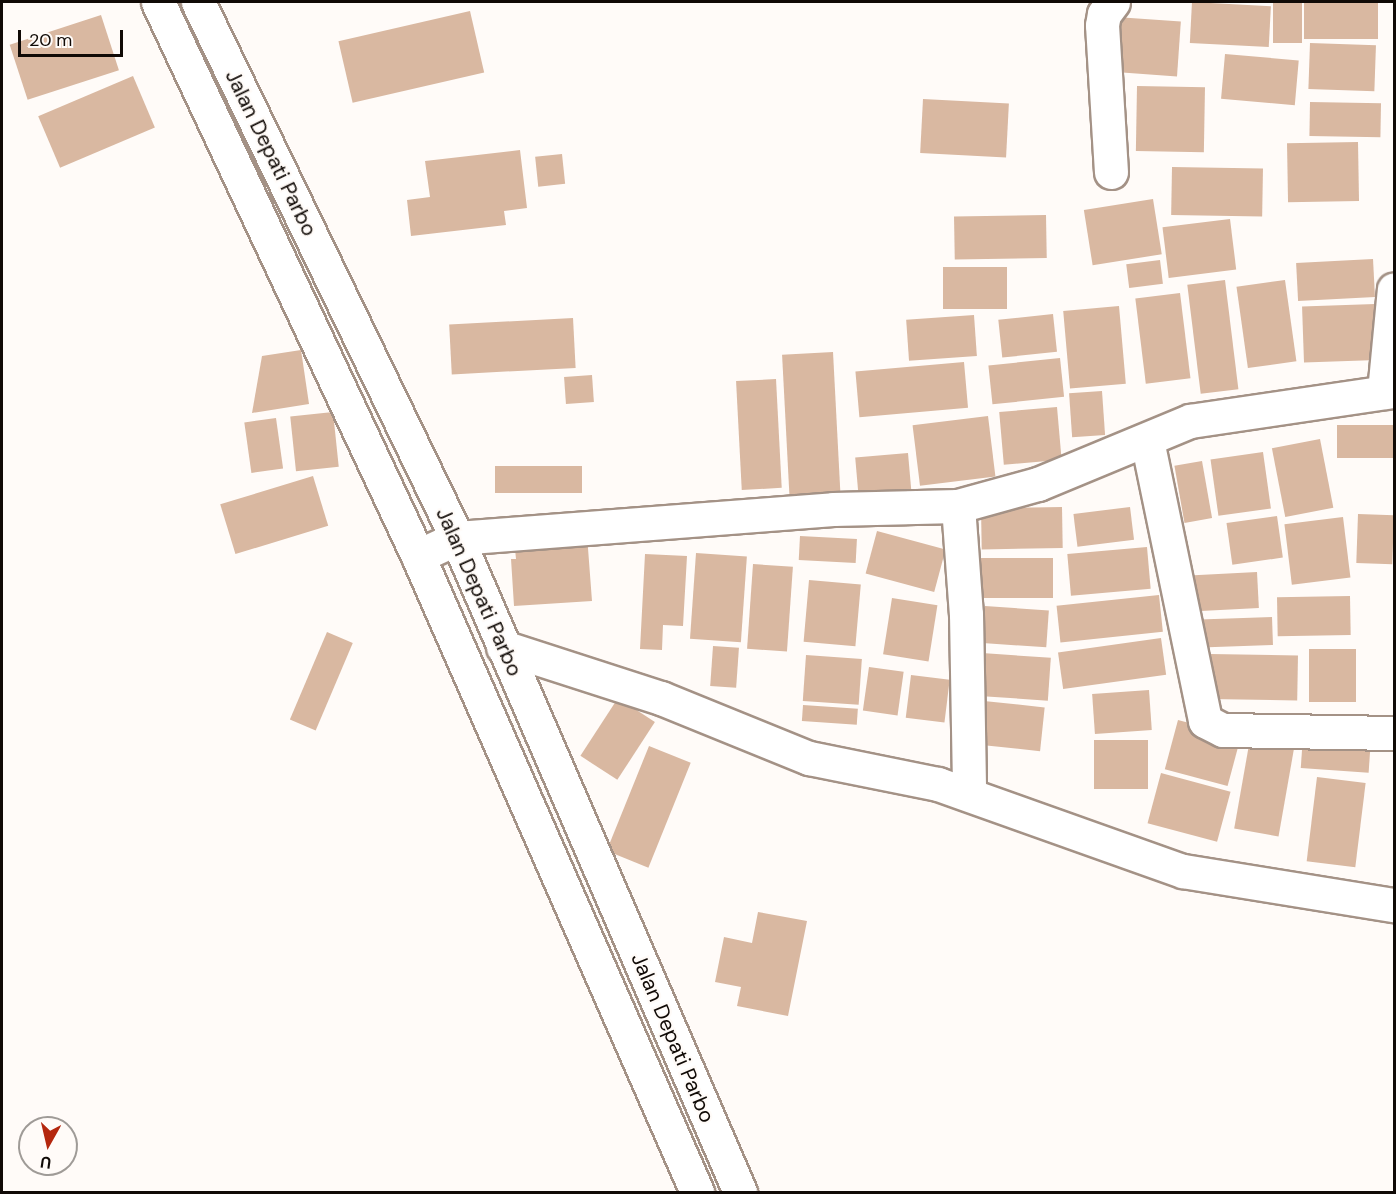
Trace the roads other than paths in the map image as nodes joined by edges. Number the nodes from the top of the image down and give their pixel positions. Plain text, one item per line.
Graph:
1 (158, 2) edge
2 (198, 2) edge
3 (1107, 3) edge
4 (1111, 172) dead end
5 (1395, 289) edge
6 (1389, 391) edge
7 (1147, 440) junction
8 (958, 506) junction
9 (457, 538) junction
10 (418, 556) junction
11 (503, 647) junction
12 (1395, 734) edge
13 (969, 794) junction
14 (1395, 905) edge
15 (697, 1192) edge
16 (740, 1192) edge

1 - 10 street, Jalan Depati Parbo
2 - 9 street, Jalan Depati Parbo
3 - 4 street
5 - 6 street
6 - 7 street
7 - 8 street
7 - 12 street
8 - 9 street
8 - 13 street
9 - 10 street
9 - 11 street, Jalan Depati Parbo
10 - 15 street, Jalan Depati Parbo
11 - 13 street
11 - 16 street, Jalan Depati Parbo
13 - 14 street

